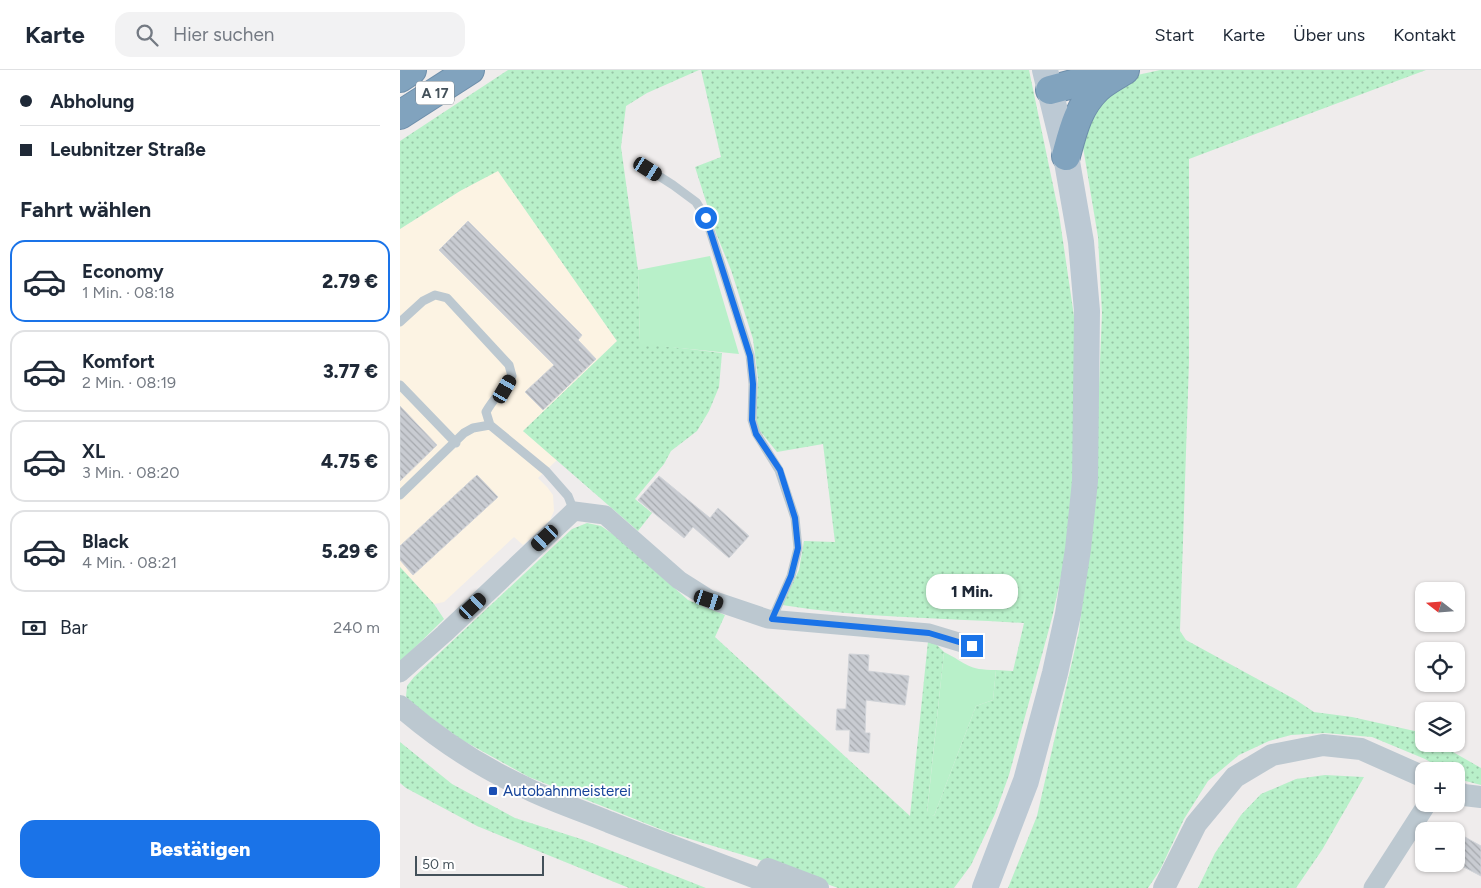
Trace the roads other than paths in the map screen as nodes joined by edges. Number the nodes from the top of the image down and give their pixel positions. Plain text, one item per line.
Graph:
1 (412, 70) edge
2 (470, 70) edge
3 (1124, 70) edge
4 (1049, 76) edge
5 (400, 78) edge
6 (400, 116) edge
7 (1066, 156) junction
8 (648, 169) dead end
9 (400, 322) edge
10 (400, 386) edge
11 (490, 425) junction
12 (456, 442) junction
13 (400, 495) edge
14 (574, 511) junction
15 (772, 619) junction
16 (972, 646) dead end
17 (400, 673) edge
18 (400, 706) edge
19 (1415, 773) edge
20 (1422, 812) edge
21 (654, 840) junction
22 (989, 879) edge
23 (783, 888) edge
24 (818, 888) edge
25 (971, 888) edge
26 (1164, 888) edge
27 (1373, 888) edge

1 - 5 highway, A 17
2 - 6 highway, A 17
3 - 4 highway
3 - 7 highway
4 - 7 main road
7 - 22 main road
8 - 15 lane
9 - 11 lane
10 - 12 lane
11 - 12 lane
11 - 14 lane
12 - 13 lane
14 - 15 street
14 - 17 street
15 - 16 street
18 - 21 street
19 - 26 street
20 - 27 street
21 - 23 street
21 - 24 street
22 - 25 main road

